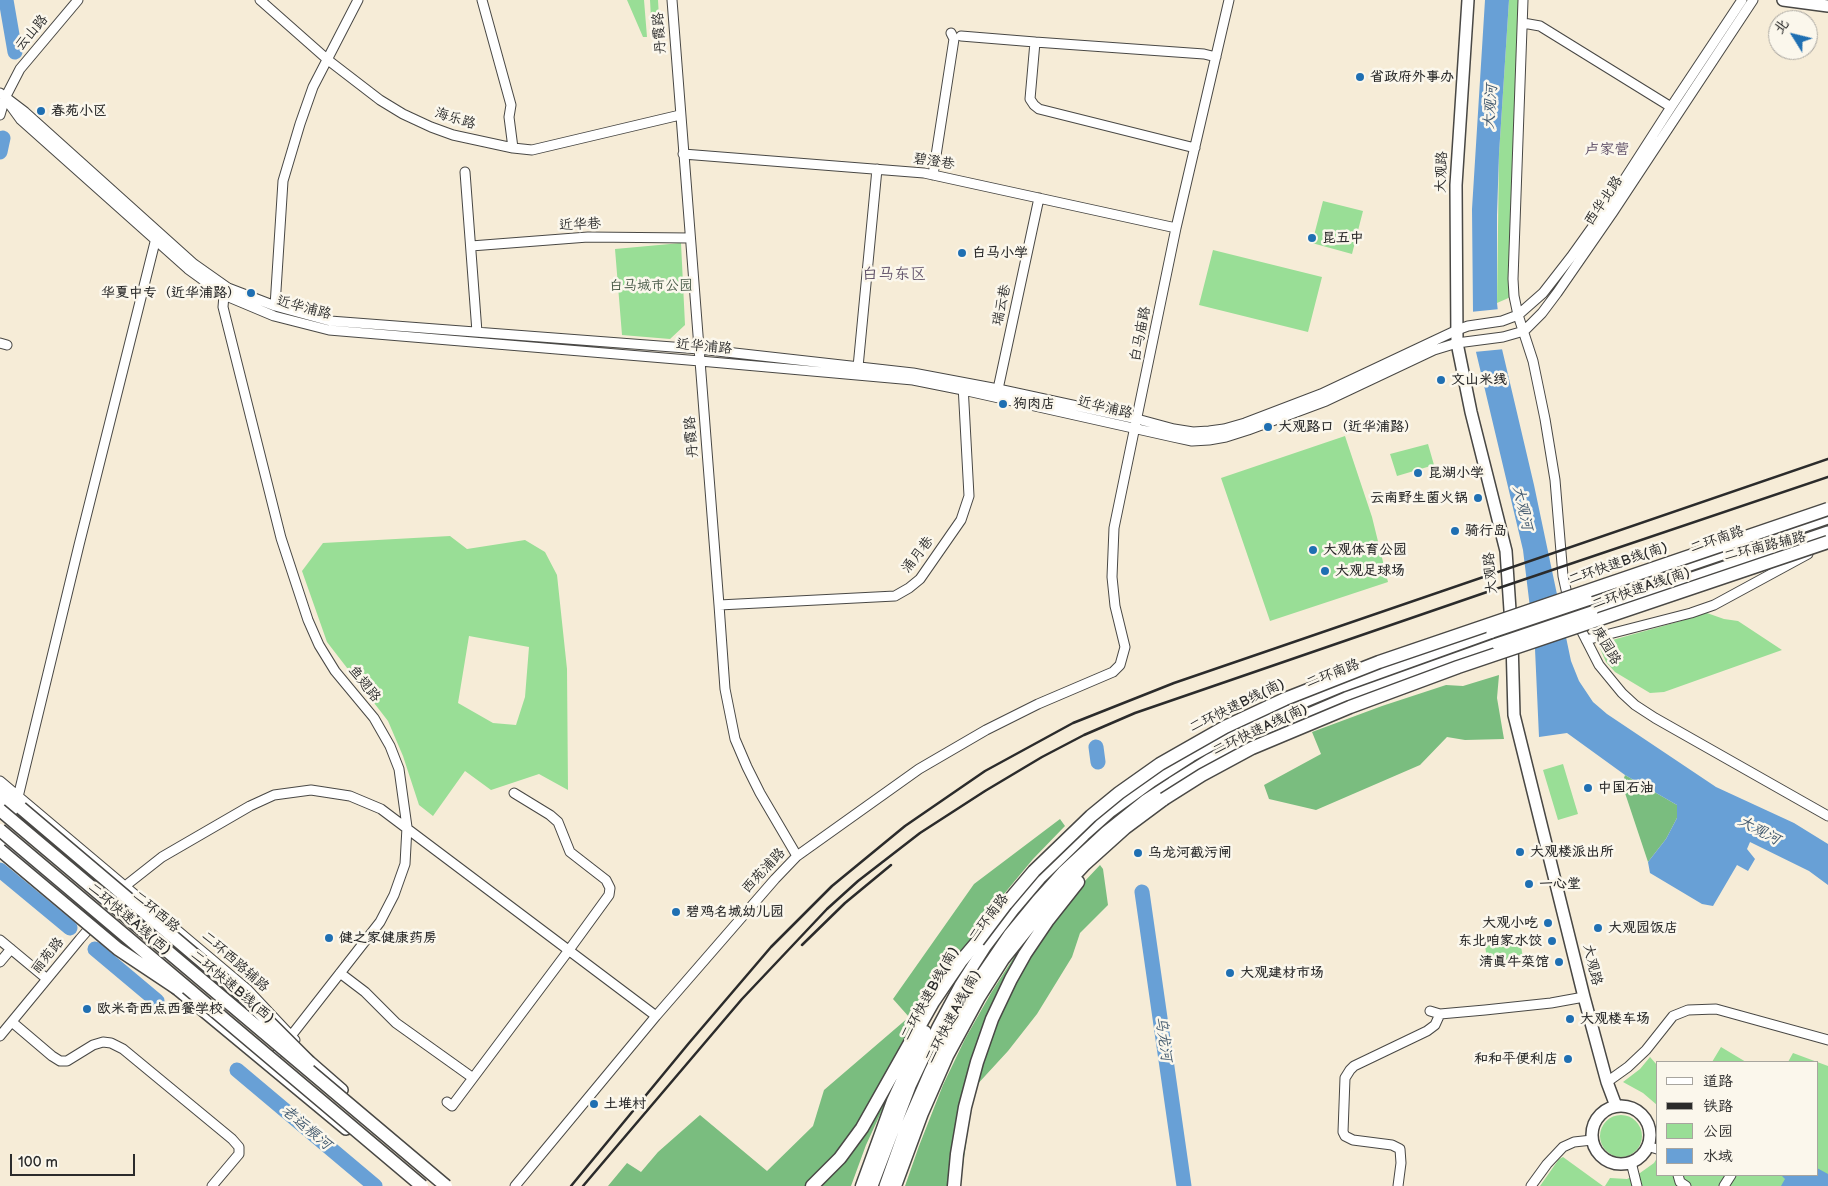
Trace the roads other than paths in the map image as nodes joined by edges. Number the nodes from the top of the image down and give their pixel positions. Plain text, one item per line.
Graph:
1 (78, 0) edge
2 (260, 0) edge
3 (358, 0) edge
4 (482, 0) edge
5 (672, 0) edge
6 (1229, 0) edge
7 (1468, 0) edge
8 (1523, 0) edge
9 (1742, 0) edge
10 (1753, 0) edge
11 (1783, 0) edge
12 (1828, 6) edge
13 (1523, 23) junction
14 (950, 33) dead end
15 (961, 36) dead end
16 (1036, 42) junction
17 (1216, 57) junction
18 (328, 60) junction
19 (3, 95) edge
20 (1671, 107) junction
21 (0, 114) edge
22 (680, 115) junction
23 (513, 148) junction
24 (1195, 148) junction
25 (683, 154) junction
26 (876, 169) junction
27 (465, 172) dead end
28 (933, 174) junction
29 (1039, 198) junction
30 (1176, 228) junction
31 (157, 237) junction
32 (690, 238) junction
33 (471, 246) junction
34 (226, 292) junction
35 (275, 306) junction
36 (1518, 315) junction
37 (1457, 330) junction
38 (1524, 331) junction
39 (478, 332) junction
40 (1457, 343) junction
41 (699, 349) junction
42 (700, 361) junction
43 (858, 367) junction
44 (963, 386) junction
45 (998, 389) junction
46 (1136, 424) junction
47 (1828, 503) edge
48 (1828, 509) edge
49 (1828, 518) edge
50 (1828, 532) edge
51 (1828, 544) edge
52 (1675, 570) junction
53 (1679, 582) junction
54 (720, 605) junction
55 (1586, 640) junction
56 (1113, 672) joint
57 (0, 781) edge
58 (0, 792) edge
59 (514, 793) dead end
60 (1164, 799) junction
61 (0, 801) edge
62 (20, 802) junction
63 (0, 810) edge
64 (1828, 816) edge
65 (407, 827) junction
66 (0, 830) edge
67 (0, 840) edge
68 (0, 850) edge
69 (797, 856) junction
70 (126, 887) junction
71 (118, 896) junction
72 (96, 921) junction
73 (0, 940) edge
74 (978, 941) junction
75 (11, 949) junction
76 (569, 950) junction
77 (0, 962) edge
78 (340, 973) junction
79 (47, 979) junction
80 (1584, 996) junction
81 (1430, 1011) dead end
82 (1440, 1014) junction
83 (656, 1016) junction
84 (12, 1022) junction
85 (0, 1036) edge
86 (289, 1039) junction
87 (1828, 1040) edge
88 (266, 1059) junction
89 (473, 1078) junction
90 (1607, 1082) junction
91 (344, 1101) junction
92 (447, 1102) dead end
93 (1616, 1106) junction
94 (1592, 1140) junction
95 (900, 1144) junction
96 (1652, 1148) edge
97 (1631, 1162) junction
98 (1678, 1176) edge
99 (212, 1186) edge
100 (416, 1186) edge
101 (422, 1186) edge
102 (448, 1186) edge
103 (515, 1186) edge
104 (812, 1186) edge
105 (862, 1186) edge
106 (872, 1186) edge
107 (885, 1186) edge
108 (894, 1186) edge
109 (954, 1186) edge
110 (1398, 1186) edge
111 (1532, 1186) edge
112 (1637, 1186) edge
113 (1686, 1186) edge

1 - 19 street, 云山路
2 - 18 street, 海乐路
3 - 18 street
4 - 23 street
5 - 22 street, 丹霞路
6 - 17 street, 白马庙路
7 - 37 main road, 大观路
8 - 13 street, 庚园路
9 - 20 street, 西华北路
10 - 38 street, 西华北路
11 - 12 main road
13 - 20 street
13 - 36 street, 庚园路
14 - 28 street
15 - 16 street
16 - 17 street
16 - 24 street
17 - 24 street, 白马庙路
18 - 23 street, 海乐路
18 - 35 street
19 - 21 street, 云山路
19 - 31 street, 近华浦路
20 - 36 street, 西华北路
22 - 23 street, 海乐路
22 - 25 street, 丹霞路
24 - 30 street, 白马庙路
25 - 26 street, 碧澄巷
25 - 32 street, 丹霞路
26 - 28 street, 碧澄巷
26 - 43 street
27 - 33 street
28 - 29 street, 碧澄巷
29 - 30 street, 碧澄巷
29 - 45 street, 瑞云巷
30 - 46 street, 白马庙路
31 - 34 street, 近华浦路
31 - 62 street
32 - 33 street, 近华巷
32 - 41 street, 丹霞路
33 - 39 street
34 - 35 street, 近华浦路
34 - 42 street, 近华浦路
34 - 65 street, 鱼翅路
35 - 39 street, 近华浦路
36 - 37 street, 西华北路
36 - 38 street, 庚园路
37 - 40 main road, 大观路
37 - 46 street, 近华浦路
38 - 40 street, 西华北路
38 - 55 street, 庚园路
39 - 41 street, 近华浦路
40 - 46 street, 近华浦路
40 - 80 main road, 大观路
41 - 42 street, 丹霞路
41 - 43 street, 近华浦路
42 - 44 street, 近华浦路
42 - 54 street, 丹霞路
43 - 44 street, 近华浦路
44 - 45 street, 近华浦路
44 - 46 street, 近华浦路
44 - 54 street, 涌月巷
45 - 46 street, 近华浦路
46 - 56 street, 白马庙路
47 - 52 street, 二环南路辅路
48 - 74 highway, 二环快速B线(南), bridge
49 - 52 main road, 二环南路
50 - 53 main road, 二环南路
51 - 53 street, 二环南路辅路
51 - 55 street
51 - 60 highway, 二环快速A线(南), bridge
52 - 106 main road, 二环南路, bridge
53 - 95 main road, 二环南路, bridge
54 - 69 street, 丹霞路
55 - 64 street, 庚园路
56 - 69 street, 西苑浦路
57 - 62 street, 二环西路辅路
58 - 62 highway
59 - 76 street
60 - 108 highway, 二环快速A线(南)
60 - 109 highway
61 - 71 main road, 二环西路
62 - 70 street, 二环西路辅路
62 - 91 highway, bridge
63 - 91 highway, 二环快速B线(西), bridge
65 - 70 street, 丽苑路
65 - 76 street, 丽苑路
65 - 78 street, 鱼翅路
66 - 88 highway, 二环快速A线(西), bridge
67 - 72 main road
68 - 88 highway, bridge
69 - 83 street, 西苑浦路
70 - 71 street, 丽苑路
70 - 86 street, 二环西路辅路
71 - 72 street, 丽苑路
71 - 86 main road, 二环西路
72 - 79 street, 丽苑路
72 - 88 main road
73 - 75 street
74 - 104 highway
74 - 105 highway, 二环快速B线(南)
75 - 77 street
75 - 79 street
76 - 83 street, 丽苑路
76 - 89 street
78 - 86 street, 鱼翅路
78 - 89 street
79 - 84 street, 丽苑路
80 - 82 street
80 - 90 main road, 大观路
81 - 82 street
82 - 110 street
83 - 103 street, 西苑浦路
84 - 85 street, 丽苑路
84 - 99 street
86 - 88 street, 鱼翅路
86 - 102 main road, 二环西路
87 - 90 street
88 - 100 main road
88 - 101 highway, 二环快速A线(西), bridge
89 - 92 street
90 - 93 main road, 大观路
91 - 102 highway, 二环快速B线(西), bridge
93 - 94 main road
93 - 96 main road
94 - 97 main road
94 - 111 street
95 - 107 main road
95 - 108 main road
96 - 97 main road
97 - 112 street
98 - 113 street

